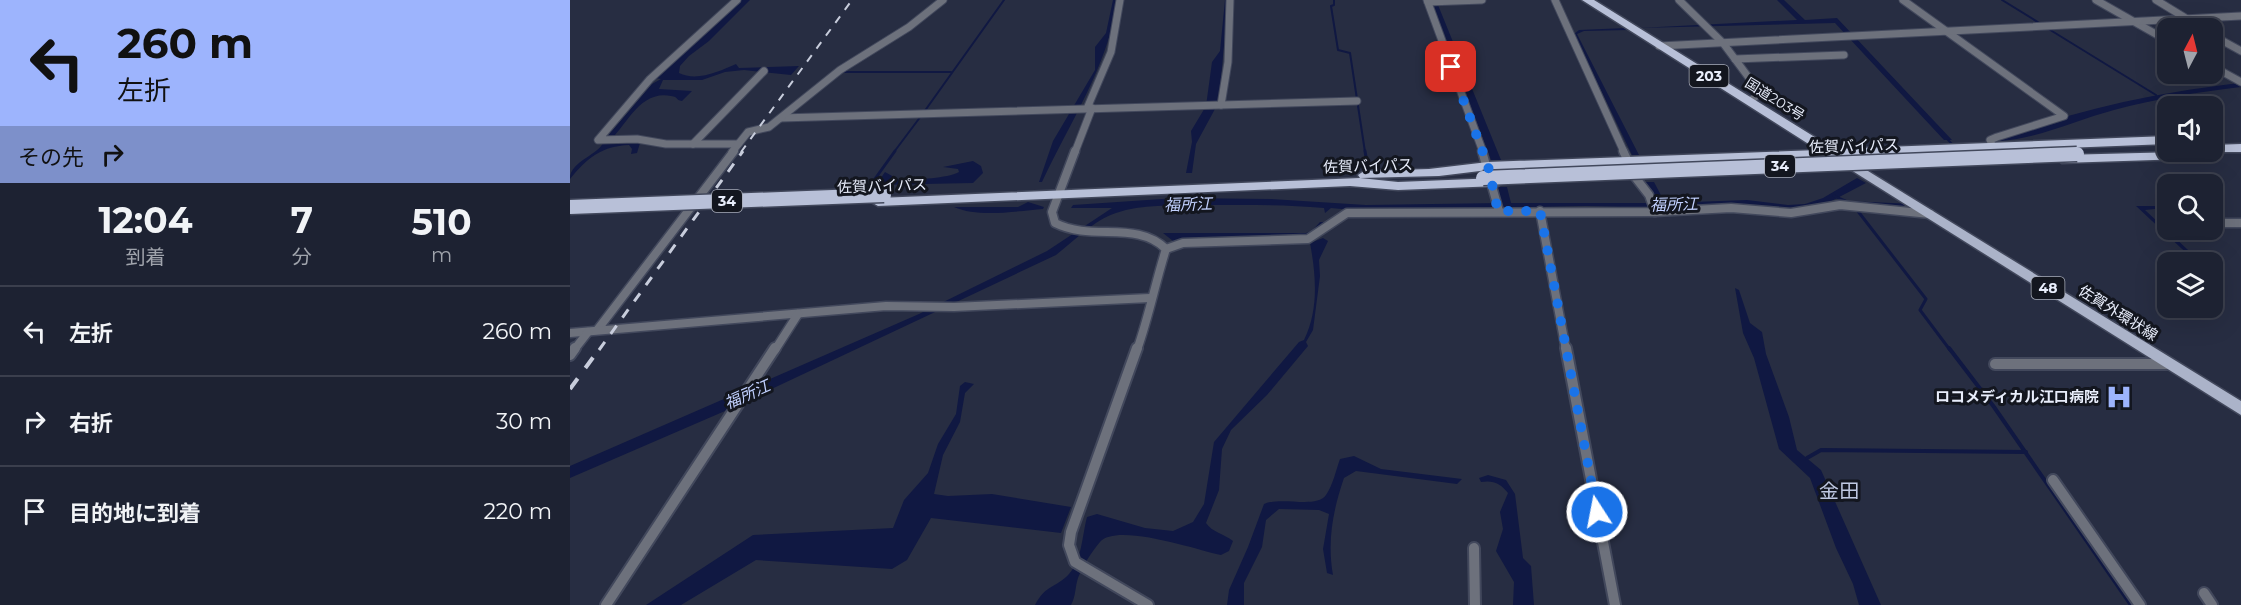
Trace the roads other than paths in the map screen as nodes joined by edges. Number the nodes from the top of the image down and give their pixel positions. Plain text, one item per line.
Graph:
1 (737, 0) edge
2 (943, 0) edge
3 (1120, 0) edge
4 (1230, 0) edge
5 (1482, 0) edge
6 (1555, 0) edge
7 (1587, 0) edge
8 (1679, 0) edge
9 (1903, 0) edge
10 (2096, 0) edge
11 (2156, 0) edge
12 (1427, 1) edge
13 (2241, 16) edge
14 (2185, 18) joint
15 (2157, 19) edge
16 (2130, 20) junction
17 (1945, 30) junction
18 (2157, 35) edge
19 (2223, 41) edge
20 (1723, 43) junction
21 (1659, 46) junction
22 (2241, 51) edge
23 (1844, 55) dead end
24 (1735, 59) junction
25 (764, 71) dead end
26 (2223, 72) edge
27 (2240, 82) edge
28 (1750, 100) junction
29 (1357, 101) dead end
30 (1219, 105) junction
31 (1092, 108) junction
32 (781, 118) junction
33 (2157, 142) edge
34 (2223, 142) edge
35 (2241, 142) edge
36 (2157, 143) edge
37 (693, 144) junction
38 (738, 144) junction
39 (1992, 145) junction
40 (2241, 148) edge
41 (2223, 149) edge
42 (2074, 151) junction
43 (2157, 151) edge
44 (1831, 152) junction
45 (2157, 155) edge
46 (1628, 160) junction
47 (1855, 167) junction
48 (1486, 174) junction
49 (1635, 177) junction
50 (1060, 192) junction
51 (881, 199) junction
52 (570, 207) edge
53 (1498, 211) junction
54 (1540, 211) junction
55 (1655, 212) junction
56 (1930, 214) junction
57 (570, 215) edge
58 (2223, 223) edge
59 (2241, 223) edge
60 (1166, 249) junction
61 (1150, 298) junction
62 (798, 314) junction
63 (593, 331) junction
64 (570, 333) edge
65 (570, 355) edge
66 (1995, 364) dead end
67 (2170, 364) junction
68 (2241, 409) edge
69 (2053, 480) dead end
70 (1474, 549) dead end
71 (2204, 593) dead end
72 (606, 605) edge
73 (1148, 605) edge
74 (1474, 605) edge
75 (1615, 605) edge
76 (2140, 605) edge
77 (2212, 605) edge

1 - 37 street
2 - 32 street
3 - 31 street
4 - 30 street
5 - 12 street
6 - 46 street
7 - 21 highway, 国道203号 / 203
8 - 20 street
9 - 17 street
10 - 16 street
11 - 14 street
12 - 48 street
13 - 14 street
15 - 16 street
16 - 17 street
16 - 18 street
17 - 20 street
17 - 39 street
19 - 22 street
20 - 21 street
20 - 24 street
21 - 28 highway, 国道203号 / 203
23 - 24 street
24 - 28 street
25 - 37 street
26 - 27 street
28 - 44 highway, 国道203号 / 203
29 - 30 street
30 - 31 street
31 - 32 street
31 - 50 street
32 - 38 street
33 - 39 highway, 34
34 - 35 highway
36 - 42 highway, 佐賀バイパス / 34
37 - 38 street
38 - 63 street
39 - 44 highway, 34
40 - 41 highway
42 - 43 highway, 佐賀バイパス / 34
42 - 48 highway, 佐賀バイパス / 34, bridge
44 - 46 highway
44 - 47 highway, 国道203号 / 203
45 - 47 highway
46 - 48 highway
47 - 49 highway
47 - 56 main road, 佐賀外環状線 / 48
48 - 49 highway
48 - 50 highway, 佐賀バイパス / 34
48 - 50 highway, 佐賀バイパス / 34
48 - 53 street
49 - 55 street
50 - 51 highway, 佐賀バイパス / 34
50 - 60 street
51 - 52 highway, 佐賀バイパス / 34, bridge
51 - 57 highway, 佐賀バイパス / 34
53 - 54 street
53 - 60 street
54 - 55 street
54 - 75 street
55 - 56 street
56 - 67 main road, 佐賀外環状線 / 48
58 - 59 street
60 - 61 street
61 - 62 street
61 - 73 street
62 - 63 street
62 - 72 street
63 - 64 street
63 - 65 street
66 - 67 street
67 - 68 main road, 佐賀外環状線 / 48
69 - 76 street
70 - 74 street
71 - 77 street

